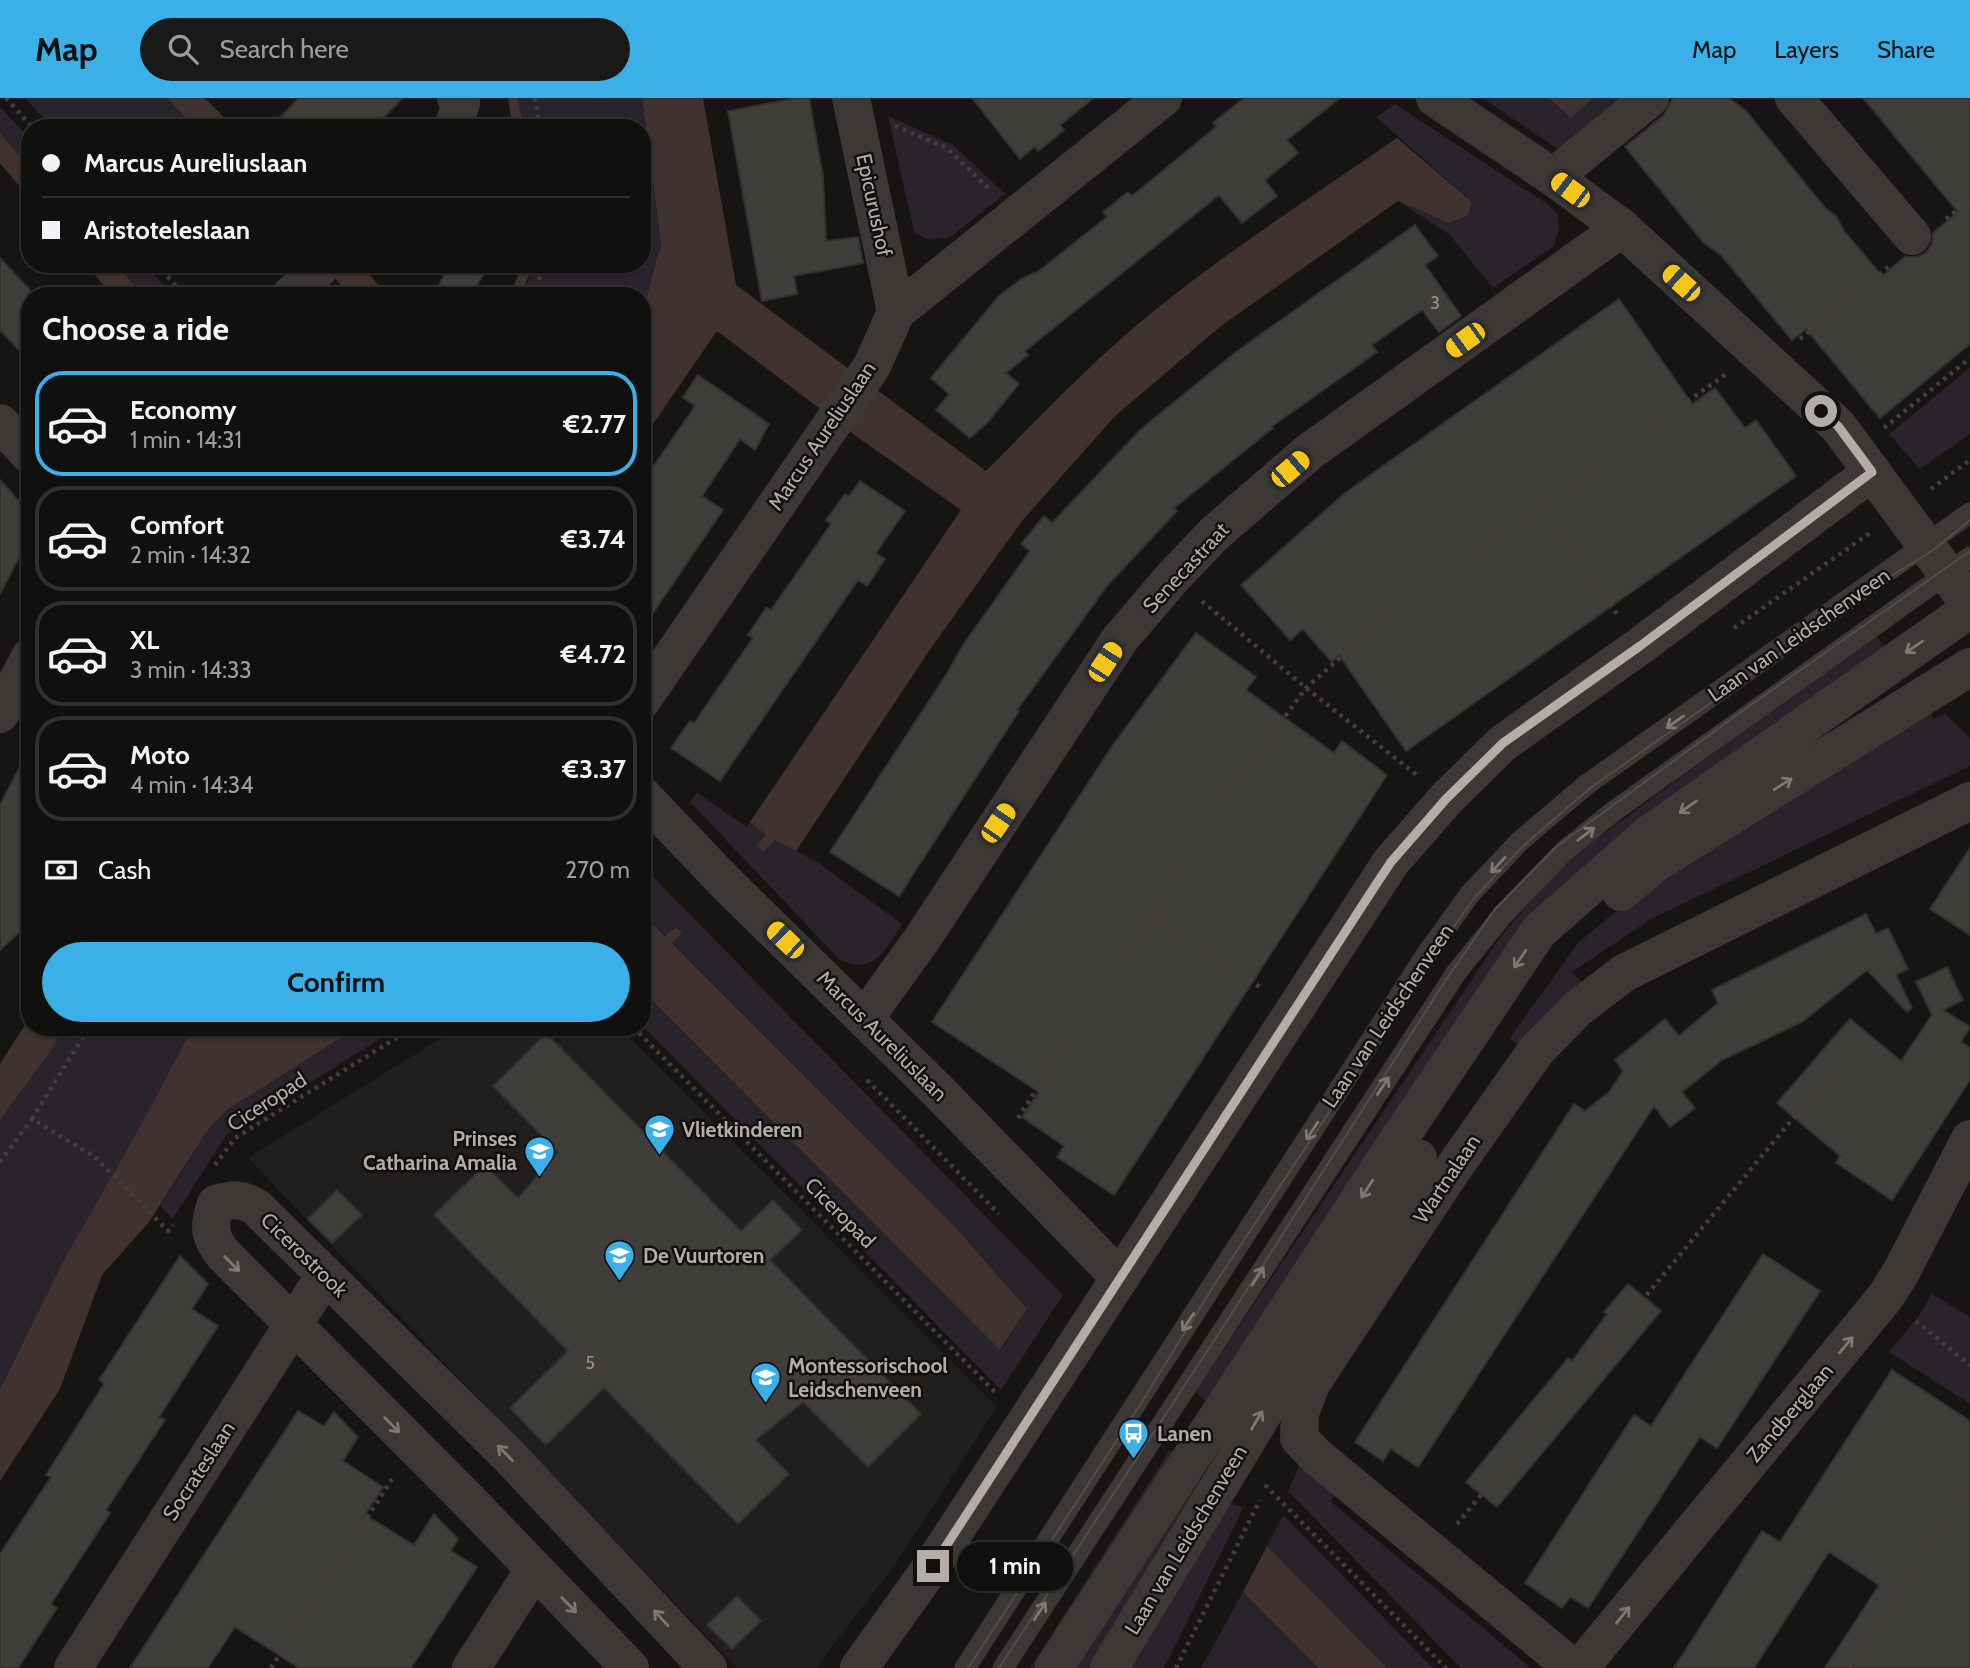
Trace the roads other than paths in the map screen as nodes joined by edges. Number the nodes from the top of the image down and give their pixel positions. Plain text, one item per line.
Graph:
1 (456, 98) edge
2 (1163, 98) edge
3 (1435, 98) edge
4 (1650, 98) edge
5 (1794, 98) edge
6 (855, 114) edge
7 (456, 119) edge
8 (1553, 177) junction
9 (1622, 228) junction
10 (1916, 240) road end
11 (314, 273) edge
12 (299, 287) edge
13 (896, 312) junction
14 (0, 424) edge
15 (21, 446) edge
16 (1864, 461) junction
17 (1970, 513) edge
18 (1948, 558) edge
19 (1970, 607) edge
20 (1970, 667) edge
21 (21, 674) edge
22 (651, 687) edge
23 (0, 714) edge
24 (1970, 801) edge
25 (651, 804) edge
26 (865, 1018) junction
27 (1970, 1139) edge
28 (325, 1275) junction
29 (1120, 1278) junction
30 (292, 1325) junction
31 (534, 1570) junction
32 (73, 1668) edge
33 (471, 1668) edge
34 (631, 1668) edge
35 (708, 1668) edge
36 (859, 1668) edge
37 (965, 1668) edge
38 (1003, 1668) edge
39 (1054, 1668) edge
40 (1109, 1668) edge
41 (1573, 1668) edge
42 (1580, 1668) edge

1 - 7 street
2 - 13 street, Marcus Aureliuslaan
3 - 8 street
4 - 8 street
5 - 10 street
6 - 13 street, Epicurushof
8 - 9 street
9 - 16 street
9 - 26 street, Senecastraat
11 - 12 street
13 - 22 street, Marcus Aureliuslaan
14 - 15 street
16 - 18 street
16 - 29 street
17 - 18 lane, Laan van Leidschenveen
18 - 19 street
18 -> 37 lane, Laan van Leidschenveen
38 -> 18 lane, Laan van Leidschenveen
19 -> 39 street, Laan van Leidschenveen
40 -> 20 street, Laan van Leidschenveen
21 - 23 street
24 - 41 street, Wartnalaan
25 - 26 street, Marcus Aureliuslaan
26 - 29 street, Marcus Aureliuslaan
42 -> 27 street, Zandberglaan
28 - 30 street, Socrateslaan
28 -> 30 street, Cicerostrook
35 -> 28 street, Cicerostrook
29 - 36 street
30 -> 31 street
30 - 32 street, Socrateslaan
31 - 33 street
31 -> 34 street

